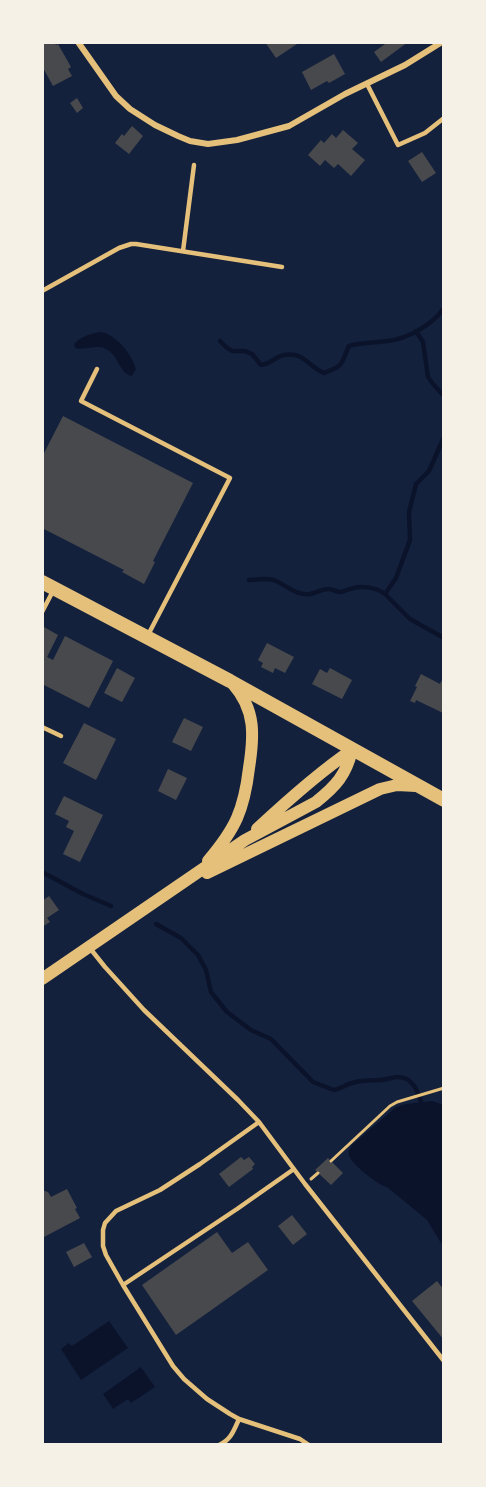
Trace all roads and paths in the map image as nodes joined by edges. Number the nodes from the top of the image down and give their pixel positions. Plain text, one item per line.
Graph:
1 (78, 42) edge
2 (442, 42) edge
3 (367, 84) junction
4 (444, 118) edge
5 (194, 165) dead end
6 (183, 251) junction
7 (282, 267) dead end
8 (42, 291) edge
9 (97, 369) dead end
10 (48, 585) edge
11 (42, 612) edge
12 (147, 637) junction
13 (230, 681) junction
14 (42, 727) edge
15 (61, 736) dead end
16 (352, 750) junction
17 (416, 786) junction
18 (444, 800) edge
19 (245, 840) junction
20 (193, 875) junction
21 (168, 892) junction
22 (89, 947) junction
23 (42, 979) edge
24 (444, 1088) edge
25 (259, 1122) junction
26 (331, 1161) dead end
27 (294, 1169) junction
28 (123, 1285) junction
29 (444, 1361) edge
30 (239, 1419) junction
31 (219, 1445) edge
32 (309, 1445) edge

1 - 3 street
2 - 3 street
3 - 4 lane
5 - 6 lane
6 - 7 lane
6 - 8 lane
9 - 12 lane
10 - 11 lane
10 - 12 main road
12 - 13 main road
13 - 16 main road
13 - 20 main road
14 - 15 lane
16 - 17 main road
16 - 19 main road
16 - 19 main road
17 - 18 main road
17 - 21 main road
19 - 20 main road
20 - 21 main road
21 - 22 main road
22 - 23 main road
22 - 25 lane
24 - 26 path
25 - 27 lane
25 - 28 lane
27 - 28 lane
27 - 29 lane
28 - 30 lane
30 - 31 lane
30 - 32 lane

